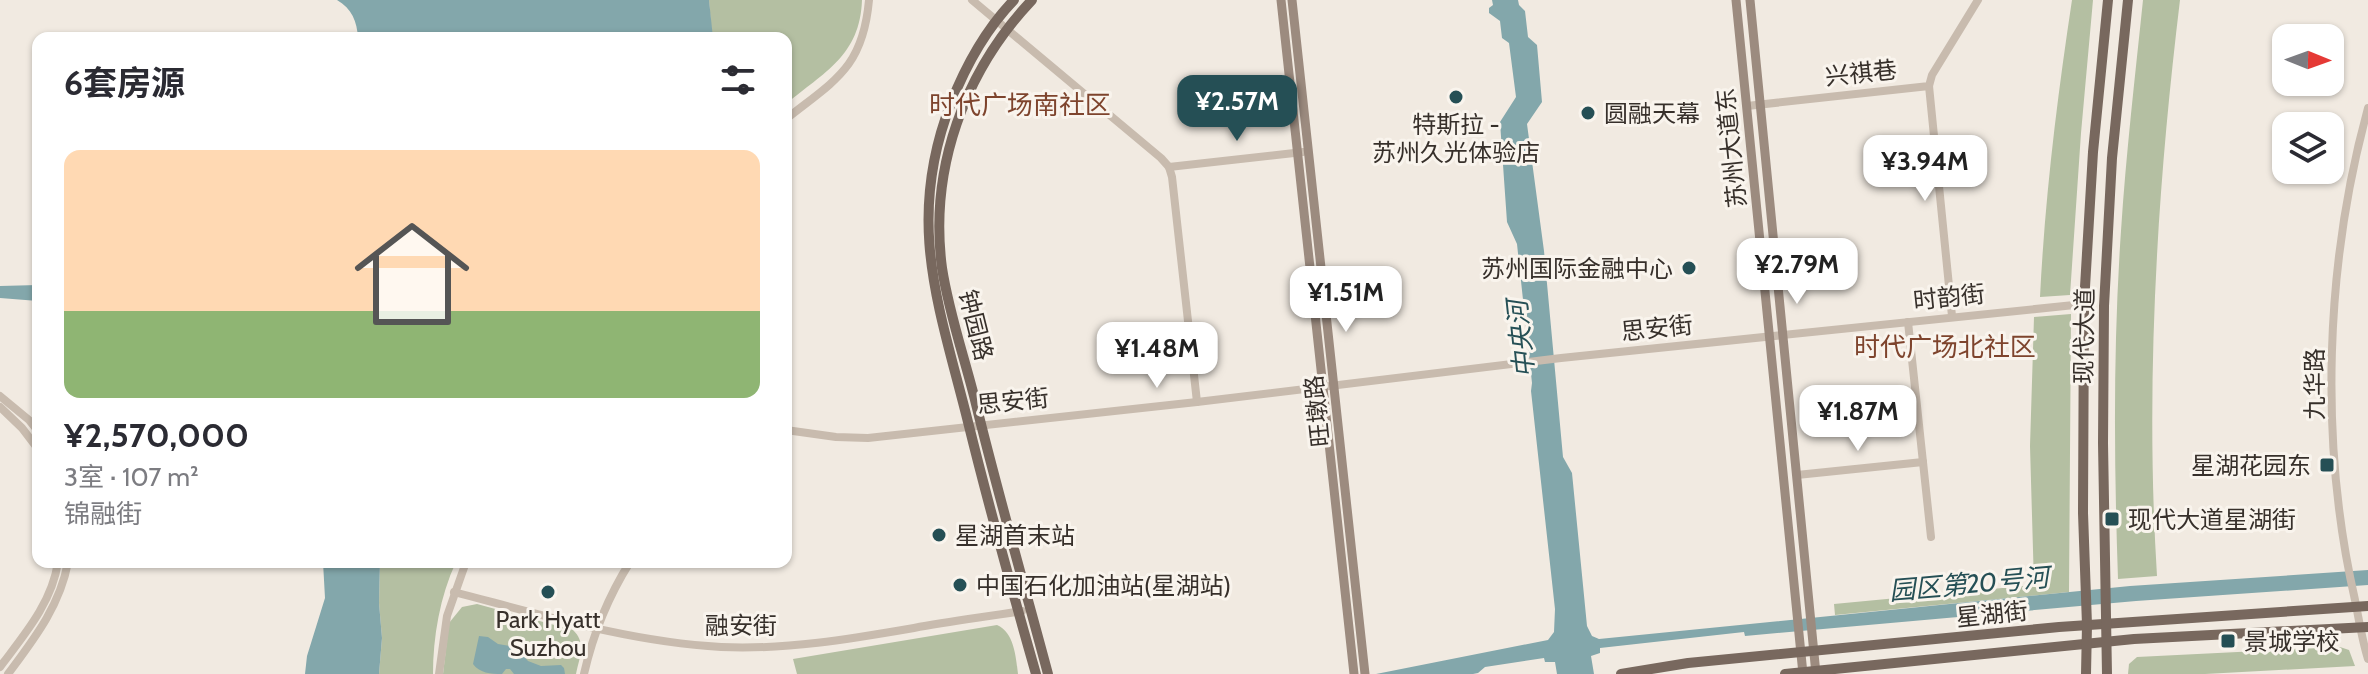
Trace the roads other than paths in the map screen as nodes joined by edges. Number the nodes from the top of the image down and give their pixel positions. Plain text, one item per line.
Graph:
1 (869, 0) edge
2 (972, 0) edge
3 (1014, 0) edge
4 (1032, 0) edge
5 (1281, 0) edge
6 (1292, 0) edge
7 (1736, 0) edge
8 (1750, 0) edge
9 (1978, 0) edge
10 (2108, 0) edge
11 (2128, 0) edge
12 (997, 19) junction
13 (1007, 28) junction
14 (1929, 86) junction
15 (1760, 104) junction
16 (1747, 106) junction
17 (2368, 108) edge
18 (792, 115) edge
19 (1304, 152) junction
20 (1169, 167) junction
21 (2084, 304) junction
22 (1952, 316) junction
23 (1908, 322) junction
24 (1783, 336) junction
25 (1770, 337) junction
26 (1329, 386) junction
27 (0, 396) edge
28 (1197, 402) junction
29 (0, 407) edge
30 (32, 424) edge
31 (981, 424) junction
32 (969, 426) junction
33 (792, 431) edge
34 (32, 441) edge
35 (1923, 462) junction
36 (1797, 475) junction
37 (1931, 537) dead end
38 (57, 568) edge
39 (67, 568) edge
40 (464, 568) edge
41 (626, 568) edge
42 (454, 592) junction
43 (2362, 606) edge
44 (1031, 609) junction
45 (1018, 611) junction
46 (2107, 623) junction
47 (2087, 625) junction
48 (2364, 627) edge
49 (596, 630) junction
50 (2107, 642) junction
51 (2086, 644) junction
52 (1814, 651) junction
53 (1801, 652) junction
54 (2368, 659) edge
55 (0, 667) edge
56 (1359, 673) edge
57 (1802, 673) edge
58 (1816, 673) edge
59 (8, 674) edge
60 (439, 674) edge
61 (584, 674) edge
62 (1036, 674) edge
63 (1048, 674) edge
64 (1621, 674) edge
65 (1785, 674) edge
66 (2086, 674) edge
67 (2107, 674) edge

1 - 18 street
2 - 12 street
3 - 12 main road, 钟园路
4 - 13 main road, 钟园路
5 - 19 main road, 旺墩路
6 - 19 main road, 旺墩路
7 - 16 main road, 苏州大道东
8 - 15 main road, 苏州大道东
9 - 14 street, 兴祺巷
10 - 21 main road, 现代大道
11 - 46 main road, 现代大道
12 - 13 street
12 - 32 main road, 钟园路
13 - 20 street
13 - 31 main road, 钟园路
14 - 15 street, 兴祺巷
14 - 22 street
15 - 16 street, 兴祺巷
15 - 24 main road, 苏州大道东
16 - 25 main road, 苏州大道东
17 - 43 street, 九华路
19 - 20 street
19 - 26 main road, 旺墩路
20 - 28 street
21 - 22 street, 时韵街
21 - 47 main road, 现代大道
22 - 23 street, 时韵街
23 - 24 street, 时韵街
23 - 35 street
24 - 25 street, 时韵街
24 - 36 main road, 苏州大道东
25 - 26 street, 思安街
25 - 53 main road, 苏州大道东
26 - 28 street, 思安街
26 - 56 main road, 旺墩路
27 - 30 street
28 - 31 street, 思安街
29 - 34 street
31 - 32 street, 思安街
31 - 44 main road, 钟园路
32 - 33 street, 思安街
32 - 45 main road, 钟园路
35 - 36 street
35 - 37 street
36 - 52 main road, 苏州大道东
38 - 55 street
39 - 59 street
40 - 42 street
41 - 49 street
42 - 49 street, 融安街
42 - 60 street
43 - 46 main road, 星湖街
43 - 48 street, 九华路
44 - 45 street, 融安街
44 - 63 main road, 钟园路
45 - 49 street, 融安街
45 - 62 main road, 钟园路
46 - 47 main road, 星湖街
46 - 50 main road, 现代大道
47 - 51 main road, 现代大道
47 - 52 main road, 星湖街
48 - 50 main road, 星湖街
48 - 54 street, 九华路
49 - 61 street
50 - 51 main road, 星湖街
50 - 67 main road, 现代大道
51 - 58 main road, 星湖街
51 - 66 main road, 现代大道
52 - 53 main road, 星湖街
52 - 58 main road, 苏州大道东
53 - 57 main road, 苏州大道东
53 - 64 main road, 星湖街
57 - 58 main road, 星湖街
57 - 65 main road, 星湖街

